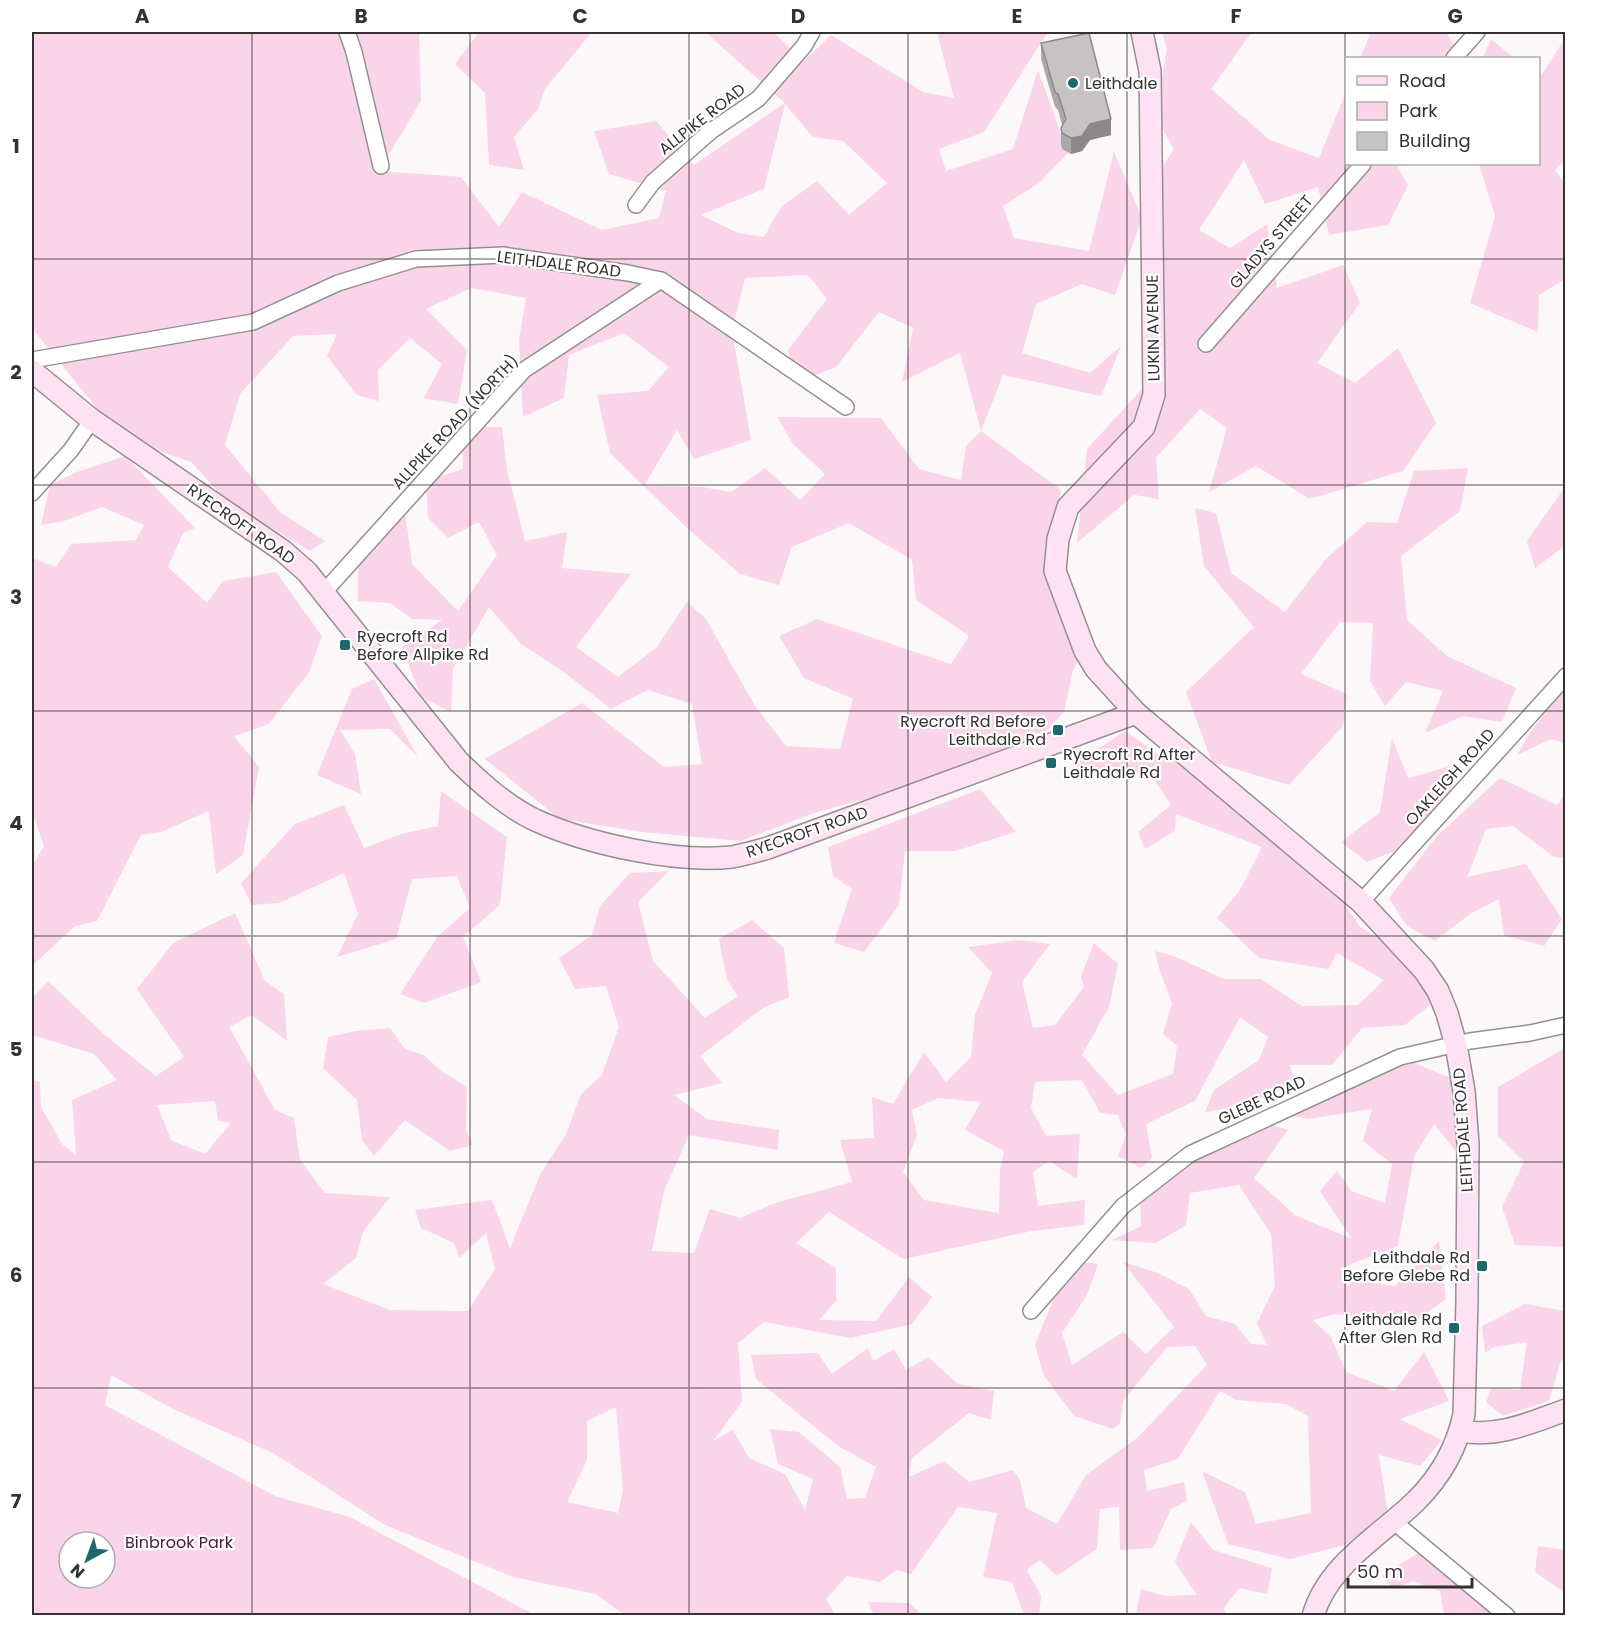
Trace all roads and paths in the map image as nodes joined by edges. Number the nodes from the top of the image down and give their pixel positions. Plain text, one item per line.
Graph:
1 (347, 32) edge
2 (812, 32) edge
3 (1142, 32) edge
4 (1477, 32) edge
5 (1455, 57) edge
6 (1361, 165) edge
7 (381, 166) dead end
8 (636, 205) dead end
9 (661, 280) junction
10 (1206, 344) dead end
11 (32, 360) edge
12 (32, 371) edge
13 (846, 407) dead end
14 (92, 420) junction
15 (32, 493) edge
16 (324, 592) junction
17 (1566, 676) edge
18 (1136, 713) junction
19 (1361, 902) junction
20 (1566, 1025) edge
21 (1456, 1045) junction
22 (1031, 1311) dead end
23 (1566, 1410) edge
24 (1461, 1431) junction
25 (1393, 1521) junction
26 (1313, 1616) edge
27 (1507, 1616) edge

1 - 7 street
2 - 8 street, ALLPIKE ROAD
3 - 18 street, LUKIN AVENUE
4 - 5 street
6 - 10 street, GLADYS STREET
9 - 11 street, LEITHDALE ROAD
9 - 13 street, LEITHDALE ROAD
9 - 16 street, ALLPIKE ROAD (NORTH)
12 - 14 street, RYECROFT ROAD
14 - 15 street
14 - 16 street, RYECROFT ROAD
16 - 18 street, RYECROFT ROAD
17 - 19 street, OAKLEIGH ROAD
18 - 19 street, LEITHDALE ROAD
19 - 21 street, LEITHDALE ROAD
20 - 21 street, GLEBE ROAD
21 - 22 street, GLEBE ROAD
21 - 24 street, LEITHDALE ROAD
23 - 24 street
24 - 25 street, LEITHDALE ROAD
25 - 26 street, LEITHDALE ROAD
25 - 27 street

